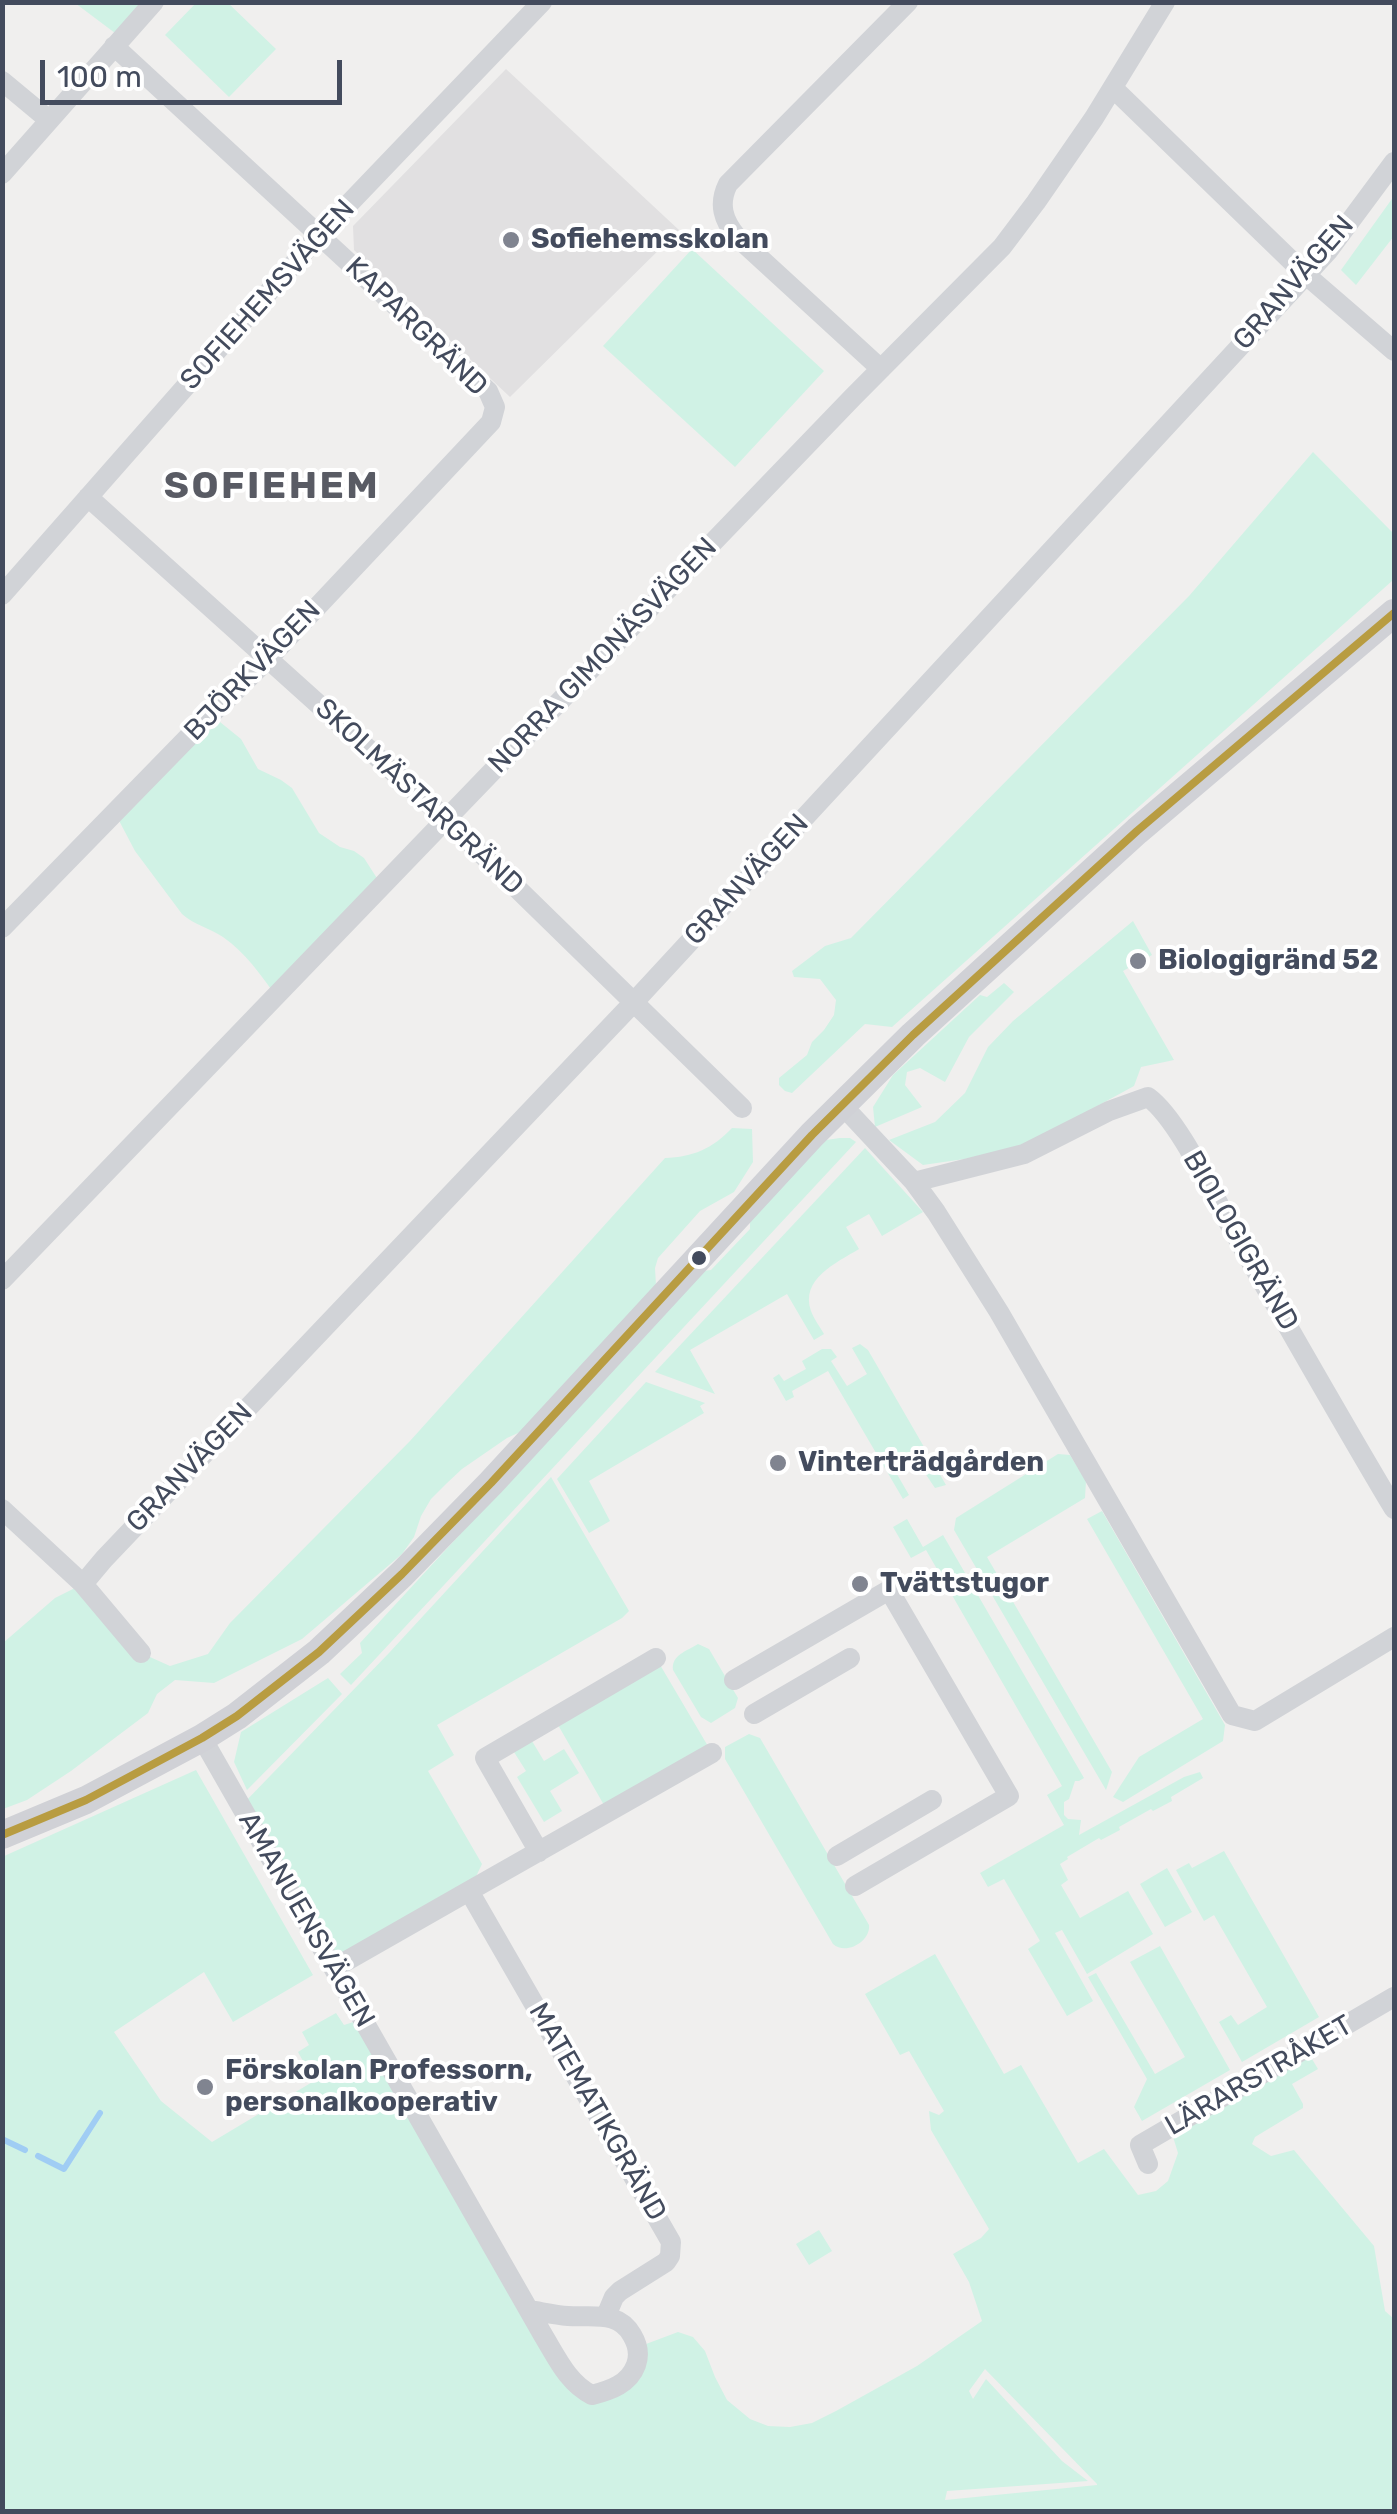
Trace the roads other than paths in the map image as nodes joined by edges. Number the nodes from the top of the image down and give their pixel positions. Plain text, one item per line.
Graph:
1 (154, 2) edge
2 (542, 2) edge
3 (908, 2) edge
4 (1165, 2) edge
5 (114, 46) junction
6 (2, 81) edge
7 (1112, 88) junction
8 (49, 120) junction
9 (1394, 162) edge
10 (2, 174) edge
11 (318, 236) junction
12 (1306, 275) junction
13 (1394, 350) edge
14 (880, 369) junction
15 (495, 407) joint
16 (88, 498) junction
17 (2, 595) edge
18 (1394, 613) edge
19 (269, 658) junction
20 (446, 819) junction
21 (2, 928) edge
22 (634, 1002) junction
23 (842, 1105) junction
24 (742, 1108) dead end
25 (914, 1182) junction
26 (2, 1280) edge
27 (2, 1509) edge
28 (1394, 1510) edge
29 (83, 1584) junction
30 (1394, 1638) edge
31 (141, 1653) dead end
32 (656, 1658) dead end
33 (850, 1658) dead end
34 (734, 1680) dead end
35 (754, 1714) dead end
36 (202, 1738) junction
37 (712, 1753) dead end
38 (932, 1800) dead end
39 (2, 1835) edge
40 (540, 1852) junction
41 (838, 1856) dead end
42 (855, 1886) dead end
43 (469, 1891) junction
44 (334, 1968) junction
45 (1394, 1998) edge
46 (1148, 2164) dead end
47 (529, 2310) junction
48 (606, 2316) junction

1 - 5 street
2 - 11 street, SOFIEHEMSVÄGEN
3 - 14 street
4 - 7 street, NORRA GIMONÄSVÄGEN
5 - 8 street
5 - 11 street, KAPARGRÄND
6 - 8 street
7 - 12 street
7 - 14 street, NORRA GIMONÄSVÄGEN
8 - 10 street
9 - 12 street, GRANVÄGEN
11 - 15 street, KAPARGRÄND
11 - 16 street, SOFIEHEMSVÄGEN
12 - 13 street
12 - 22 street, GRANVÄGEN
14 - 20 street, NORRA GIMONÄSVÄGEN
15 - 19 street, BJÖRKVÄGEN
16 - 17 street, SOFIEHEMSVÄGEN
16 - 19 street, SKOLMÄSTARGRÄND
18 - 23 street
19 - 20 street, SKOLMÄSTARGRÄND
19 - 21 street, BJÖRKVÄGEN
20 - 22 street, SKOLMÄSTARGRÄND
20 - 26 street, NORRA GIMONÄSVÄGEN
22 - 24 street, SKOLMÄSTARGRÄND
22 - 29 street, GRANVÄGEN
23 - 25 street
23 - 36 street
25 - 28 street, BIOLOGIGRÄND
25 - 30 street
27 - 29 street
29 - 31 street
32 - 40 street
33 - 35 street
34 - 42 street
36 - 39 street
36 - 44 street, AMANUENSVÄGEN
37 - 40 street
38 - 41 street
40 - 43 street
43 - 44 street
43 - 48 street, MATEMATIKGRÄND
44 - 47 street, AMANUENSVÄGEN
45 - 46 street, LÄRARSTRÅKET
47 - 48 street
47 - 48 street, AMANUENSVÄGEN

